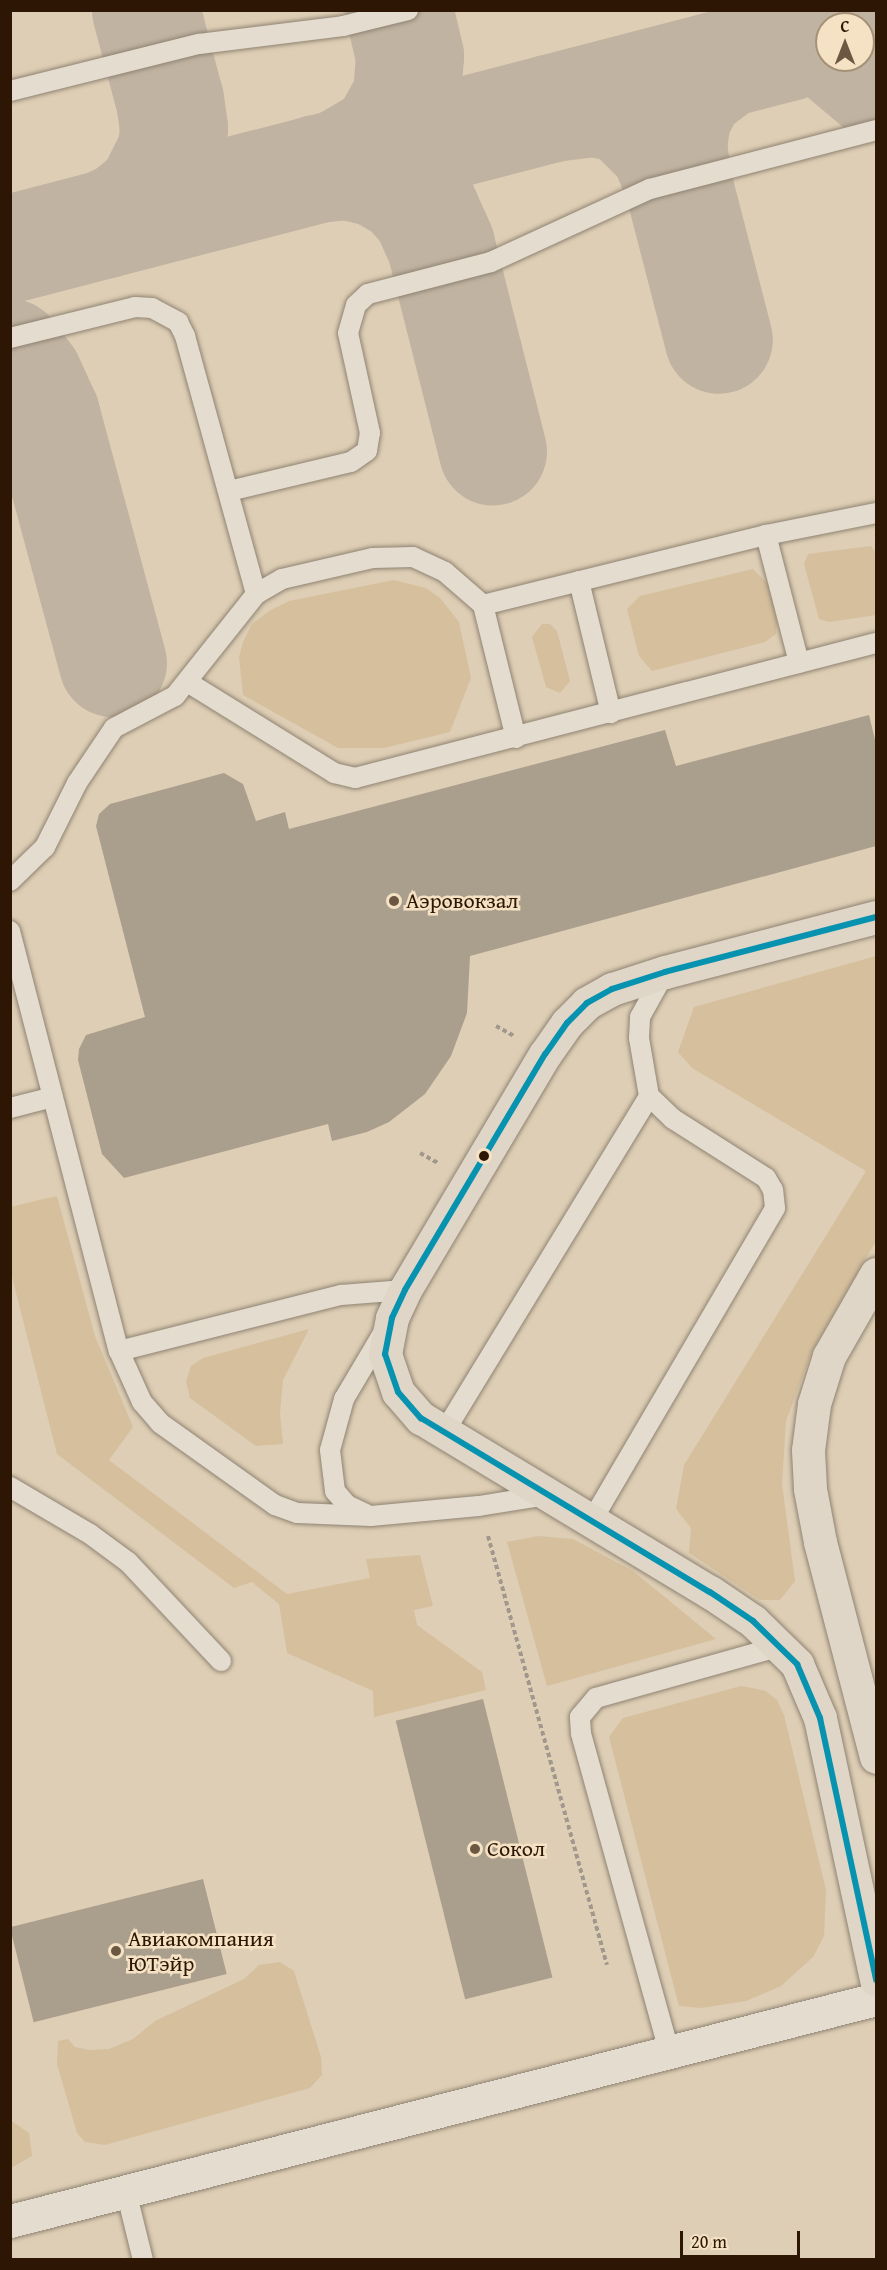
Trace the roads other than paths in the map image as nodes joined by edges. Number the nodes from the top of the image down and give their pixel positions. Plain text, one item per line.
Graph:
1 (408, 10) edge
2 (10, 91) edge
3 (876, 130) edge
4 (10, 338) edge
5 (229, 491) junction
6 (876, 513) edge
7 (766, 535) junction
8 (579, 581) junction
9 (256, 594) junction
10 (483, 605) junction
11 (876, 643) edge
12 (799, 663) junction
13 (189, 683) junction
14 (611, 713) junction
15 (516, 738) junction
16 (10, 881) edge
17 (876, 917) edge
18 (10, 932) edge
19 (665, 972) junction
20 (649, 1096) junction
21 (53, 1097) junction
22 (10, 1108) edge
23 (876, 1274) edge
24 (398, 1304) junction
25 (119, 1351) junction
26 (443, 1434) junction
27 (10, 1487) edge
28 (546, 1495) junction
29 (371, 1516) junction
30 (591, 1522) junction
31 (781, 1646) junction
32 (221, 1661) dead end
33 (876, 1757) edge
34 (876, 1980) edge
35 (876, 1999) edge
36 (669, 2051) junction
37 (126, 2191) junction
38 (10, 2221) edge
39 (143, 2259) edge

1 - 2 lane
3 - 5 lane
4 - 5 lane
5 - 9 lane
6 - 7 lane
7 - 8 lane
7 - 12 lane
8 - 10 lane
8 - 14 lane
9 - 10 lane
9 - 13 lane
10 - 15 lane
11 - 12 lane
12 - 14 lane
13 - 15 lane
13 - 16 lane
14 - 15 lane
17 - 19 main road
18 - 21 lane
19 - 20 lane
19 - 24 main road
20 - 26 lane
20 - 30 lane
21 - 22 lane
21 - 25 lane
23 - 33 main road
24 - 25 lane
24 - 26 main road
24 - 29 lane
25 - 29 lane
26 - 28 main road
27 - 32 lane
28 - 29 lane
28 - 30 main road
30 - 31 main road
31 - 34 main road
31 - 36 lane
35 - 36 street
36 - 37 street
37 - 38 street
37 - 39 lane

